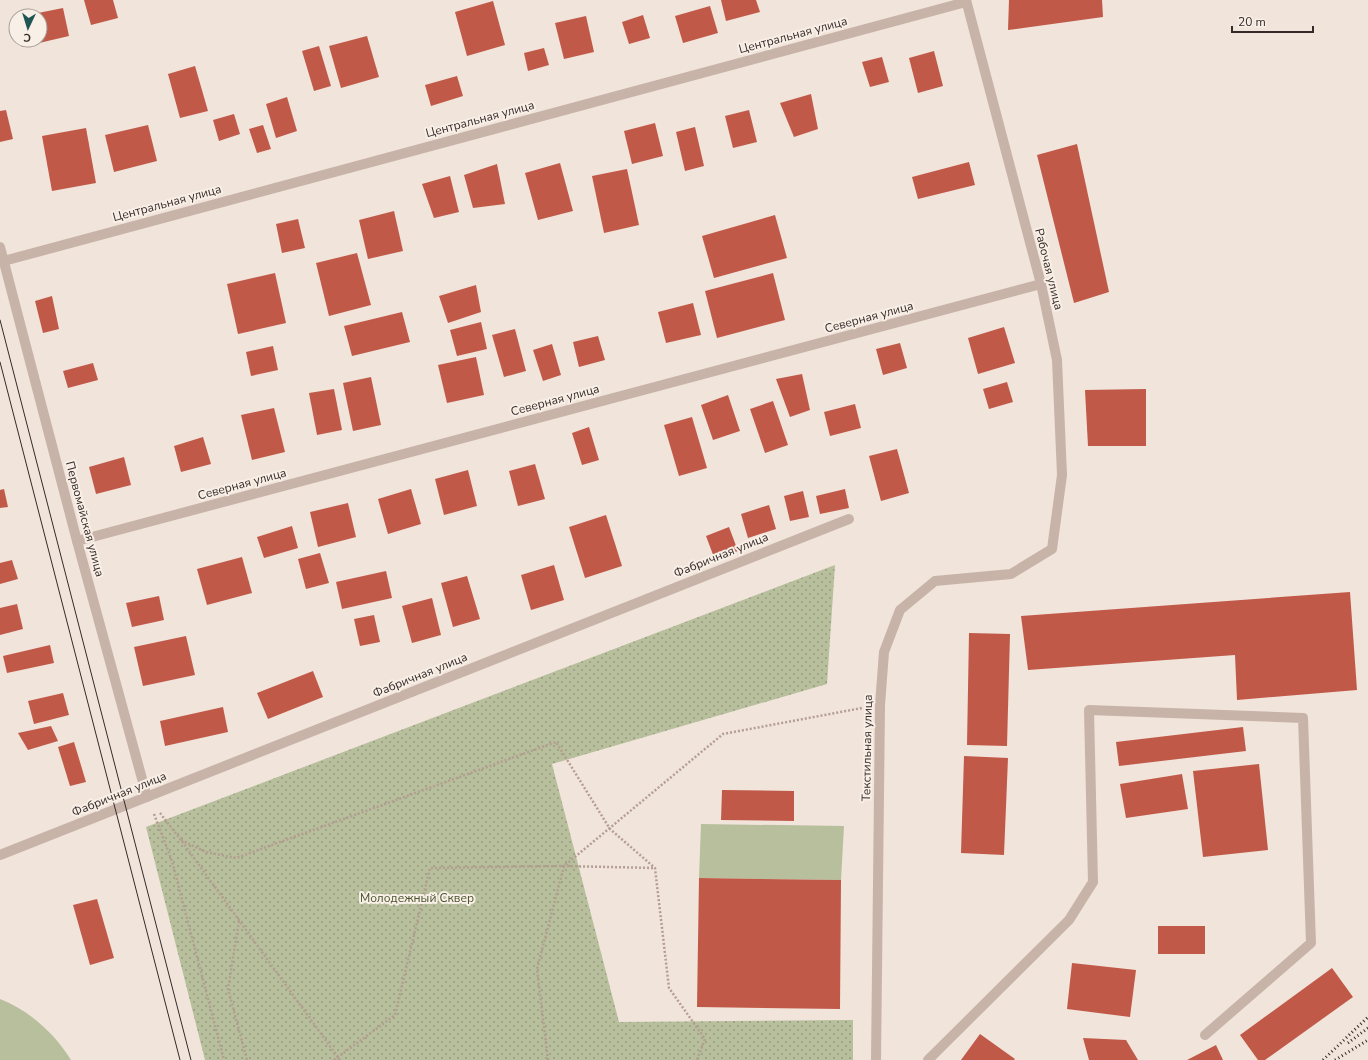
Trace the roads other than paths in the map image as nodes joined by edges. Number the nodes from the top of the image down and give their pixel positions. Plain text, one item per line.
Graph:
1 (966, 1) edge
2 (0, 248) edge
3 (2, 261) edge
4 (1041, 284) junction
5 (849, 518) dead end
6 (77, 542) junction
7 (1052, 549) joint
8 (147, 797) junction
9 (0, 855) edge
10 (1205, 1035) dead end
11 (876, 1060) edge
12 (928, 1060) edge

1 - 3 street, Центральная улица
1 - 4 street, Рабочая улица
2 - 3 street, Первомайская улица
3 - 6 street, Первомайская улица
4 - 6 street, Северная улица
4 - 7 street, Рабочая улица
5 - 8 street, Фабричная улица
6 - 8 street, Первомайская улица
7 - 11 street, Текстильная улица
8 - 9 street, Фабричная улица
10 - 12 street

